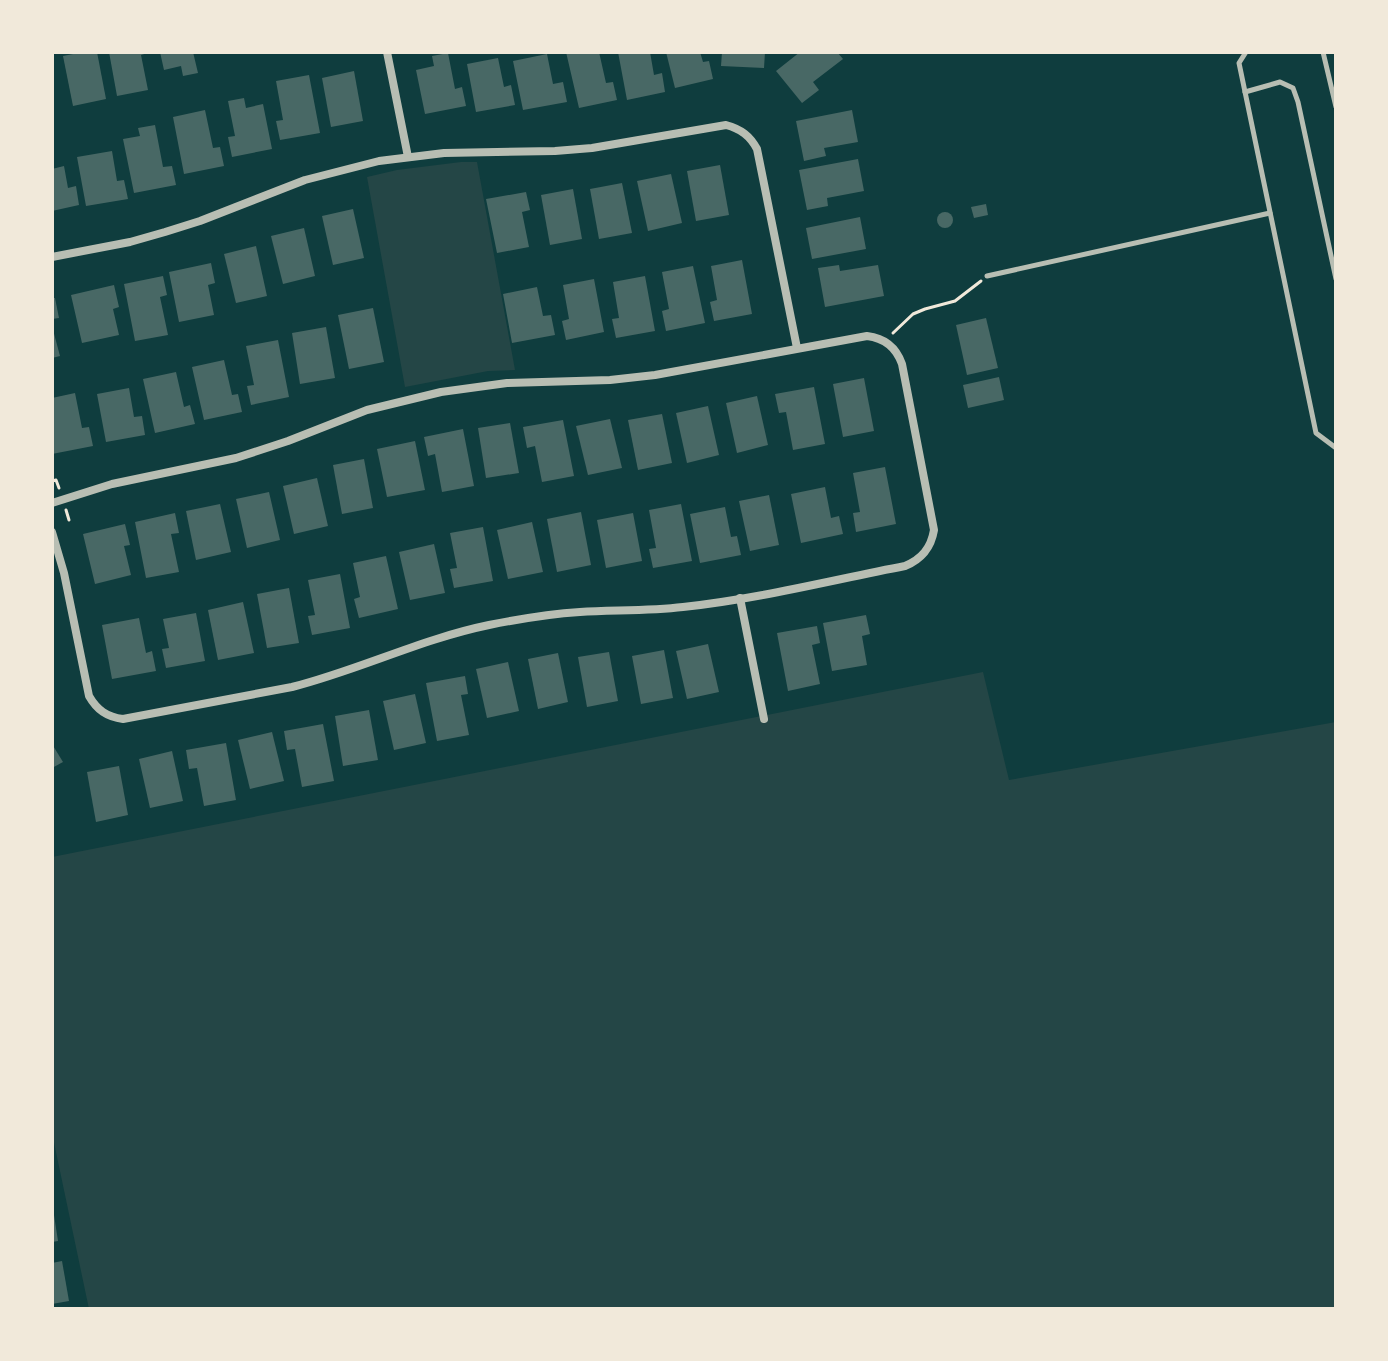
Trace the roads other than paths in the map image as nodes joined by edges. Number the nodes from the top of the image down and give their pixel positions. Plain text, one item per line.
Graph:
1 (387, 52) edge
2 (1246, 52) edge
3 (1323, 52) edge
4 (1245, 92) junction
5 (1336, 107) edge
6 (408, 157) junction
7 (1270, 213) junction
8 (52, 257) edge
9 (987, 276) road end
10 (1336, 279) edge
11 (797, 348) junction
12 (1336, 448) edge
13 (52, 503) edge
14 (52, 532) edge
15 (740, 598) junction
16 (764, 719) dead end

1 - 6 street
2 - 4 lane
3 - 5 lane
4 - 7 lane
4 - 10 lane
6 - 8 street
6 - 11 street
7 - 9 lane
7 - 12 lane
11 - 13 street
11 - 15 street
14 - 15 street
15 - 16 street

